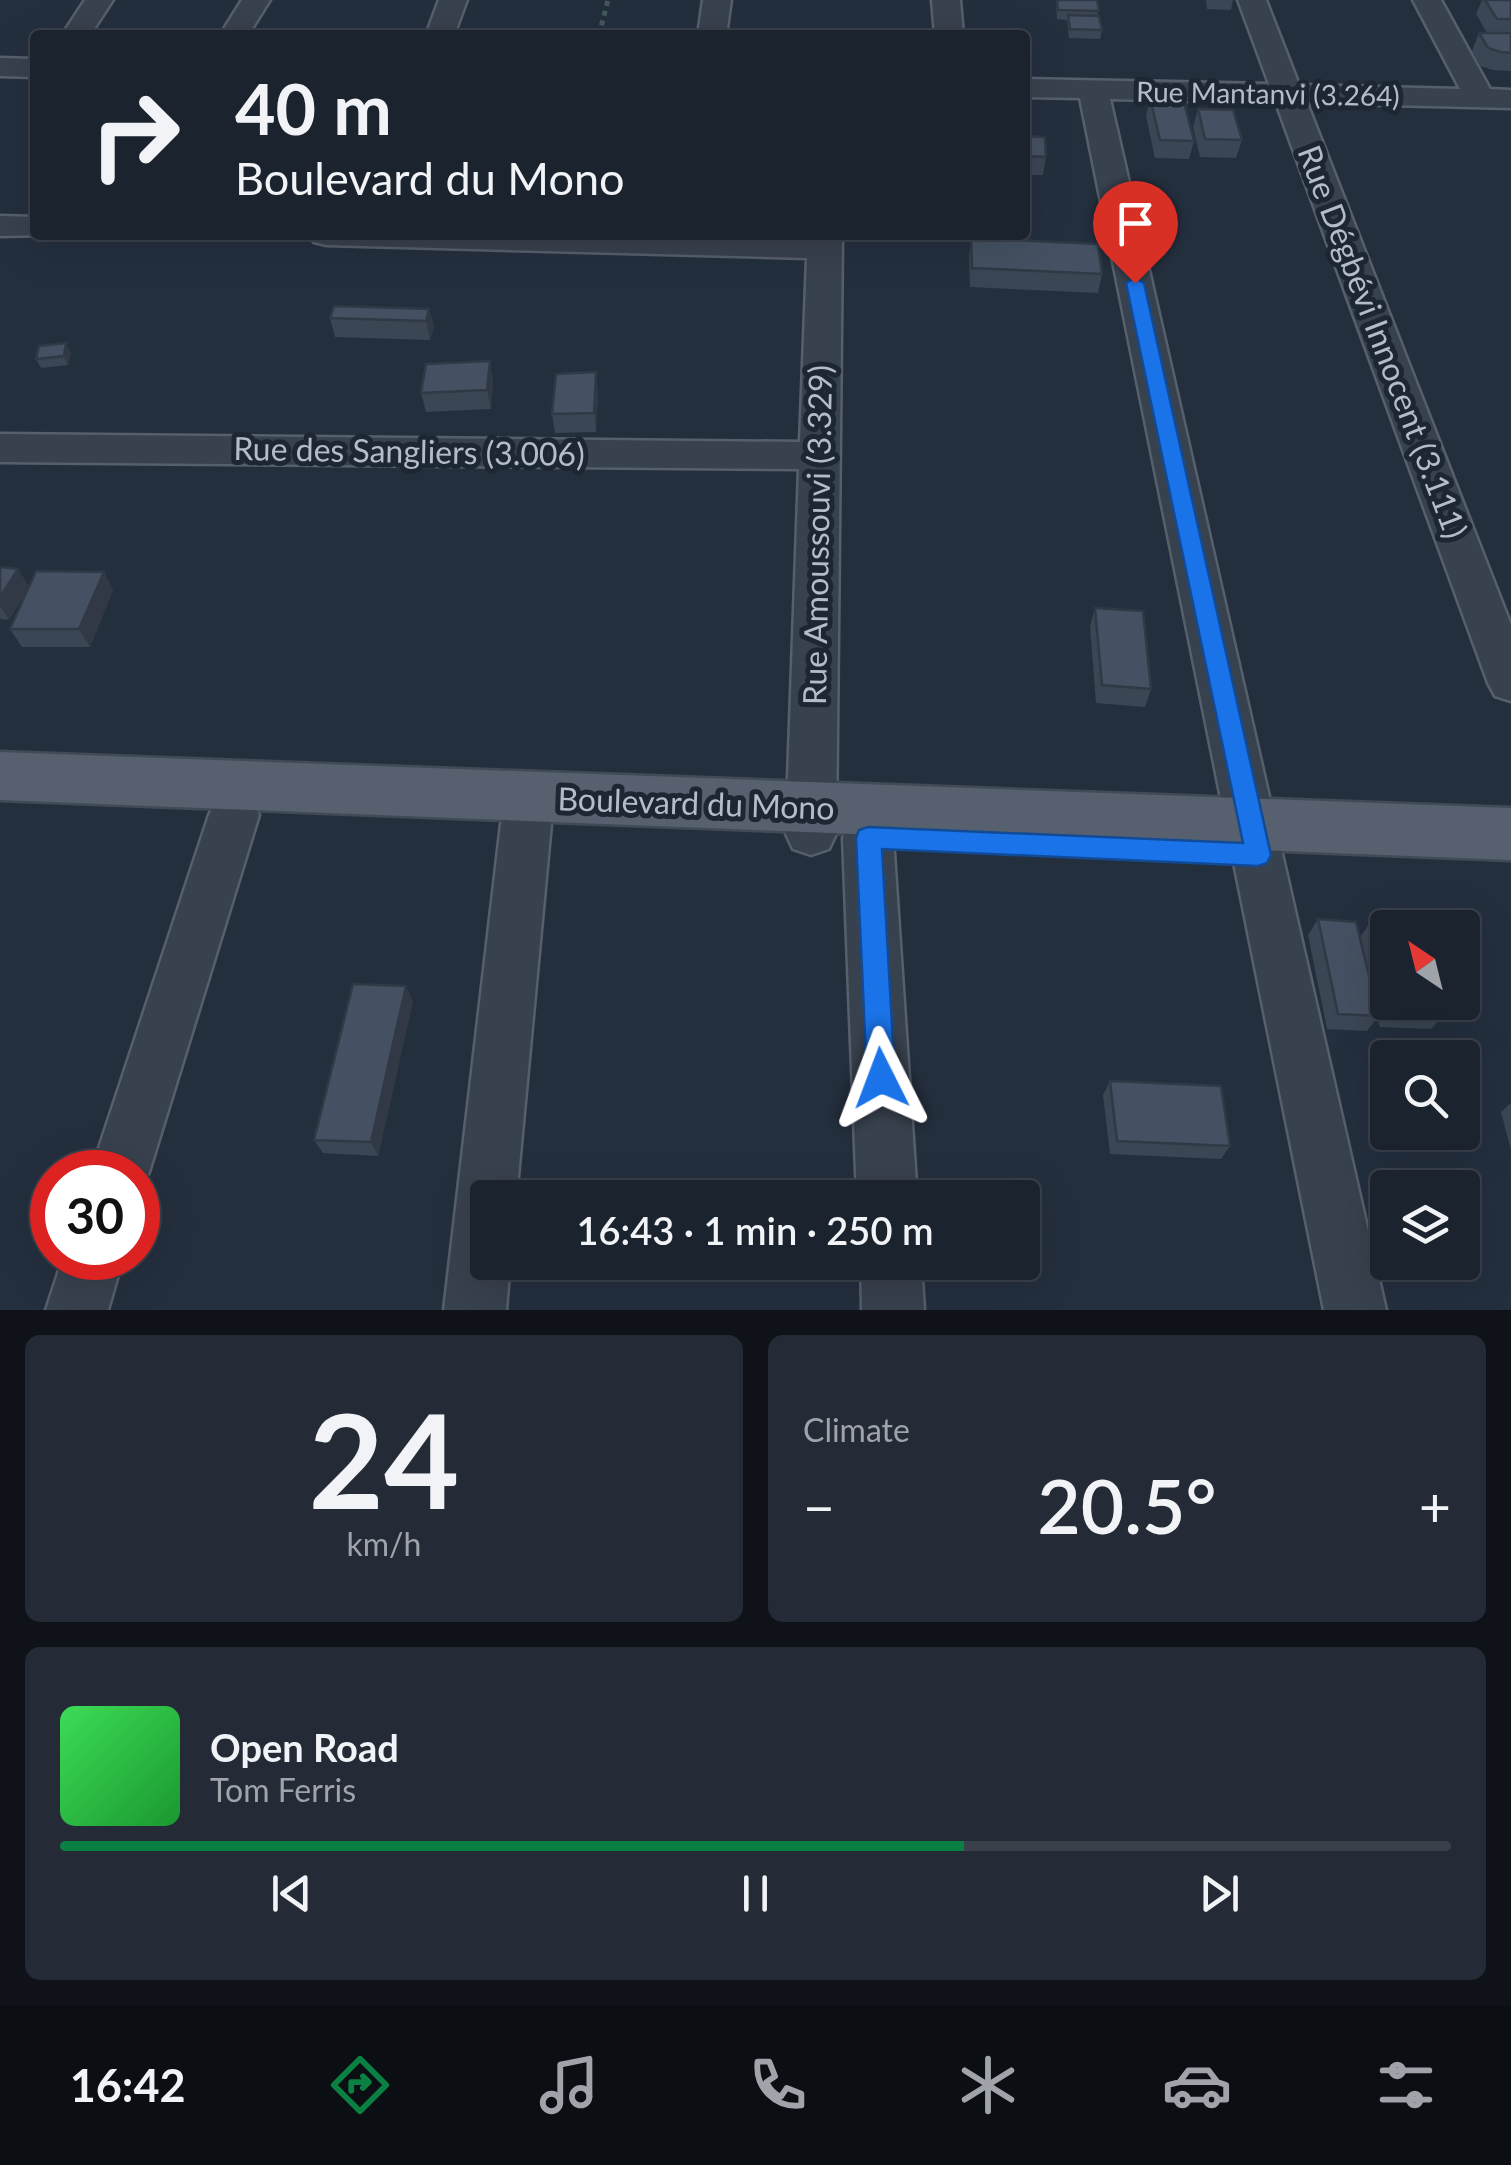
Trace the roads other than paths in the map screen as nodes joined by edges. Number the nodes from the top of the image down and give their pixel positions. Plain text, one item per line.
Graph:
1 (100, 0) edge
2 (256, 0) edge
3 (453, 0) edge
4 (716, 0) edge
5 (946, 0) edge
6 (1252, 0) edge
7 (1427, 0) edge
8 (79, 30) edge
9 (237, 30) edge
10 (442, 30) edge
11 (713, 30) edge
12 (949, 30) edge
13 (0, 67) edge
14 (30, 68) edge
15 (1030, 88) edge
16 (1093, 90) junction
17 (1288, 94) junction
18 (1496, 98) edge
19 (0, 226) edge
20 (30, 227) edge
21 (682, 240) edge
22 (824, 242) edge
23 (0, 448) edge
24 (819, 456) junction
25 (1511, 684) edge
26 (0, 776) edge
27 (0, 806) edge
28 (234, 815) junction
29 (526, 824) junction
30 (830, 827) junction
31 (1511, 834) edge
32 (1255, 840) junction
33 (1511, 864) edge
34 (127, 1150) edge
35 (884, 1180) edge
36 (86, 1280) edge
37 (892, 1280) edge
38 (77, 1310) edge
39 (474, 1310) edge
40 (893, 1310) edge
41 (1355, 1310) edge

1 - 8 street
2 - 9 street
3 - 10 street
4 - 11 street
5 - 12 street
6 - 17 street, Rue Dégbévi Innocent (3.111)
7 - 18 street
13 - 14 street
15 - 16 street, Rue Mantanvi (3.264)
16 - 17 street, Rue Mantanvi (3.264)
16 - 32 street
17 - 18 street, Rue Mantanvi (3.264)
17 - 25 street, Rue Dégbévi Innocent (3.111)
19 - 20 street
21 - 22 street
22 - 24 street, Rue Amoussouvi (3.329)
23 - 24 street, Rue des Sangliers (3.006)
24 - 30 street, Rue Amoussouvi (3.329)
26 - 30 main road, Boulevard du Mono
27 - 28 main road, Boulevard du Mono
28 - 29 main road, Boulevard du Mono
28 - 34 street
29 - 30 main road, Boulevard du Mono
29 - 39 street
30 - 32 main road, Boulevard du Mono
30 - 35 street, Rue Amoussouvi (3.329)
31 - 32 main road, Boulevard du Mono
32 - 33 main road, Boulevard du Mono
32 - 41 street
36 - 38 street
37 - 40 street

